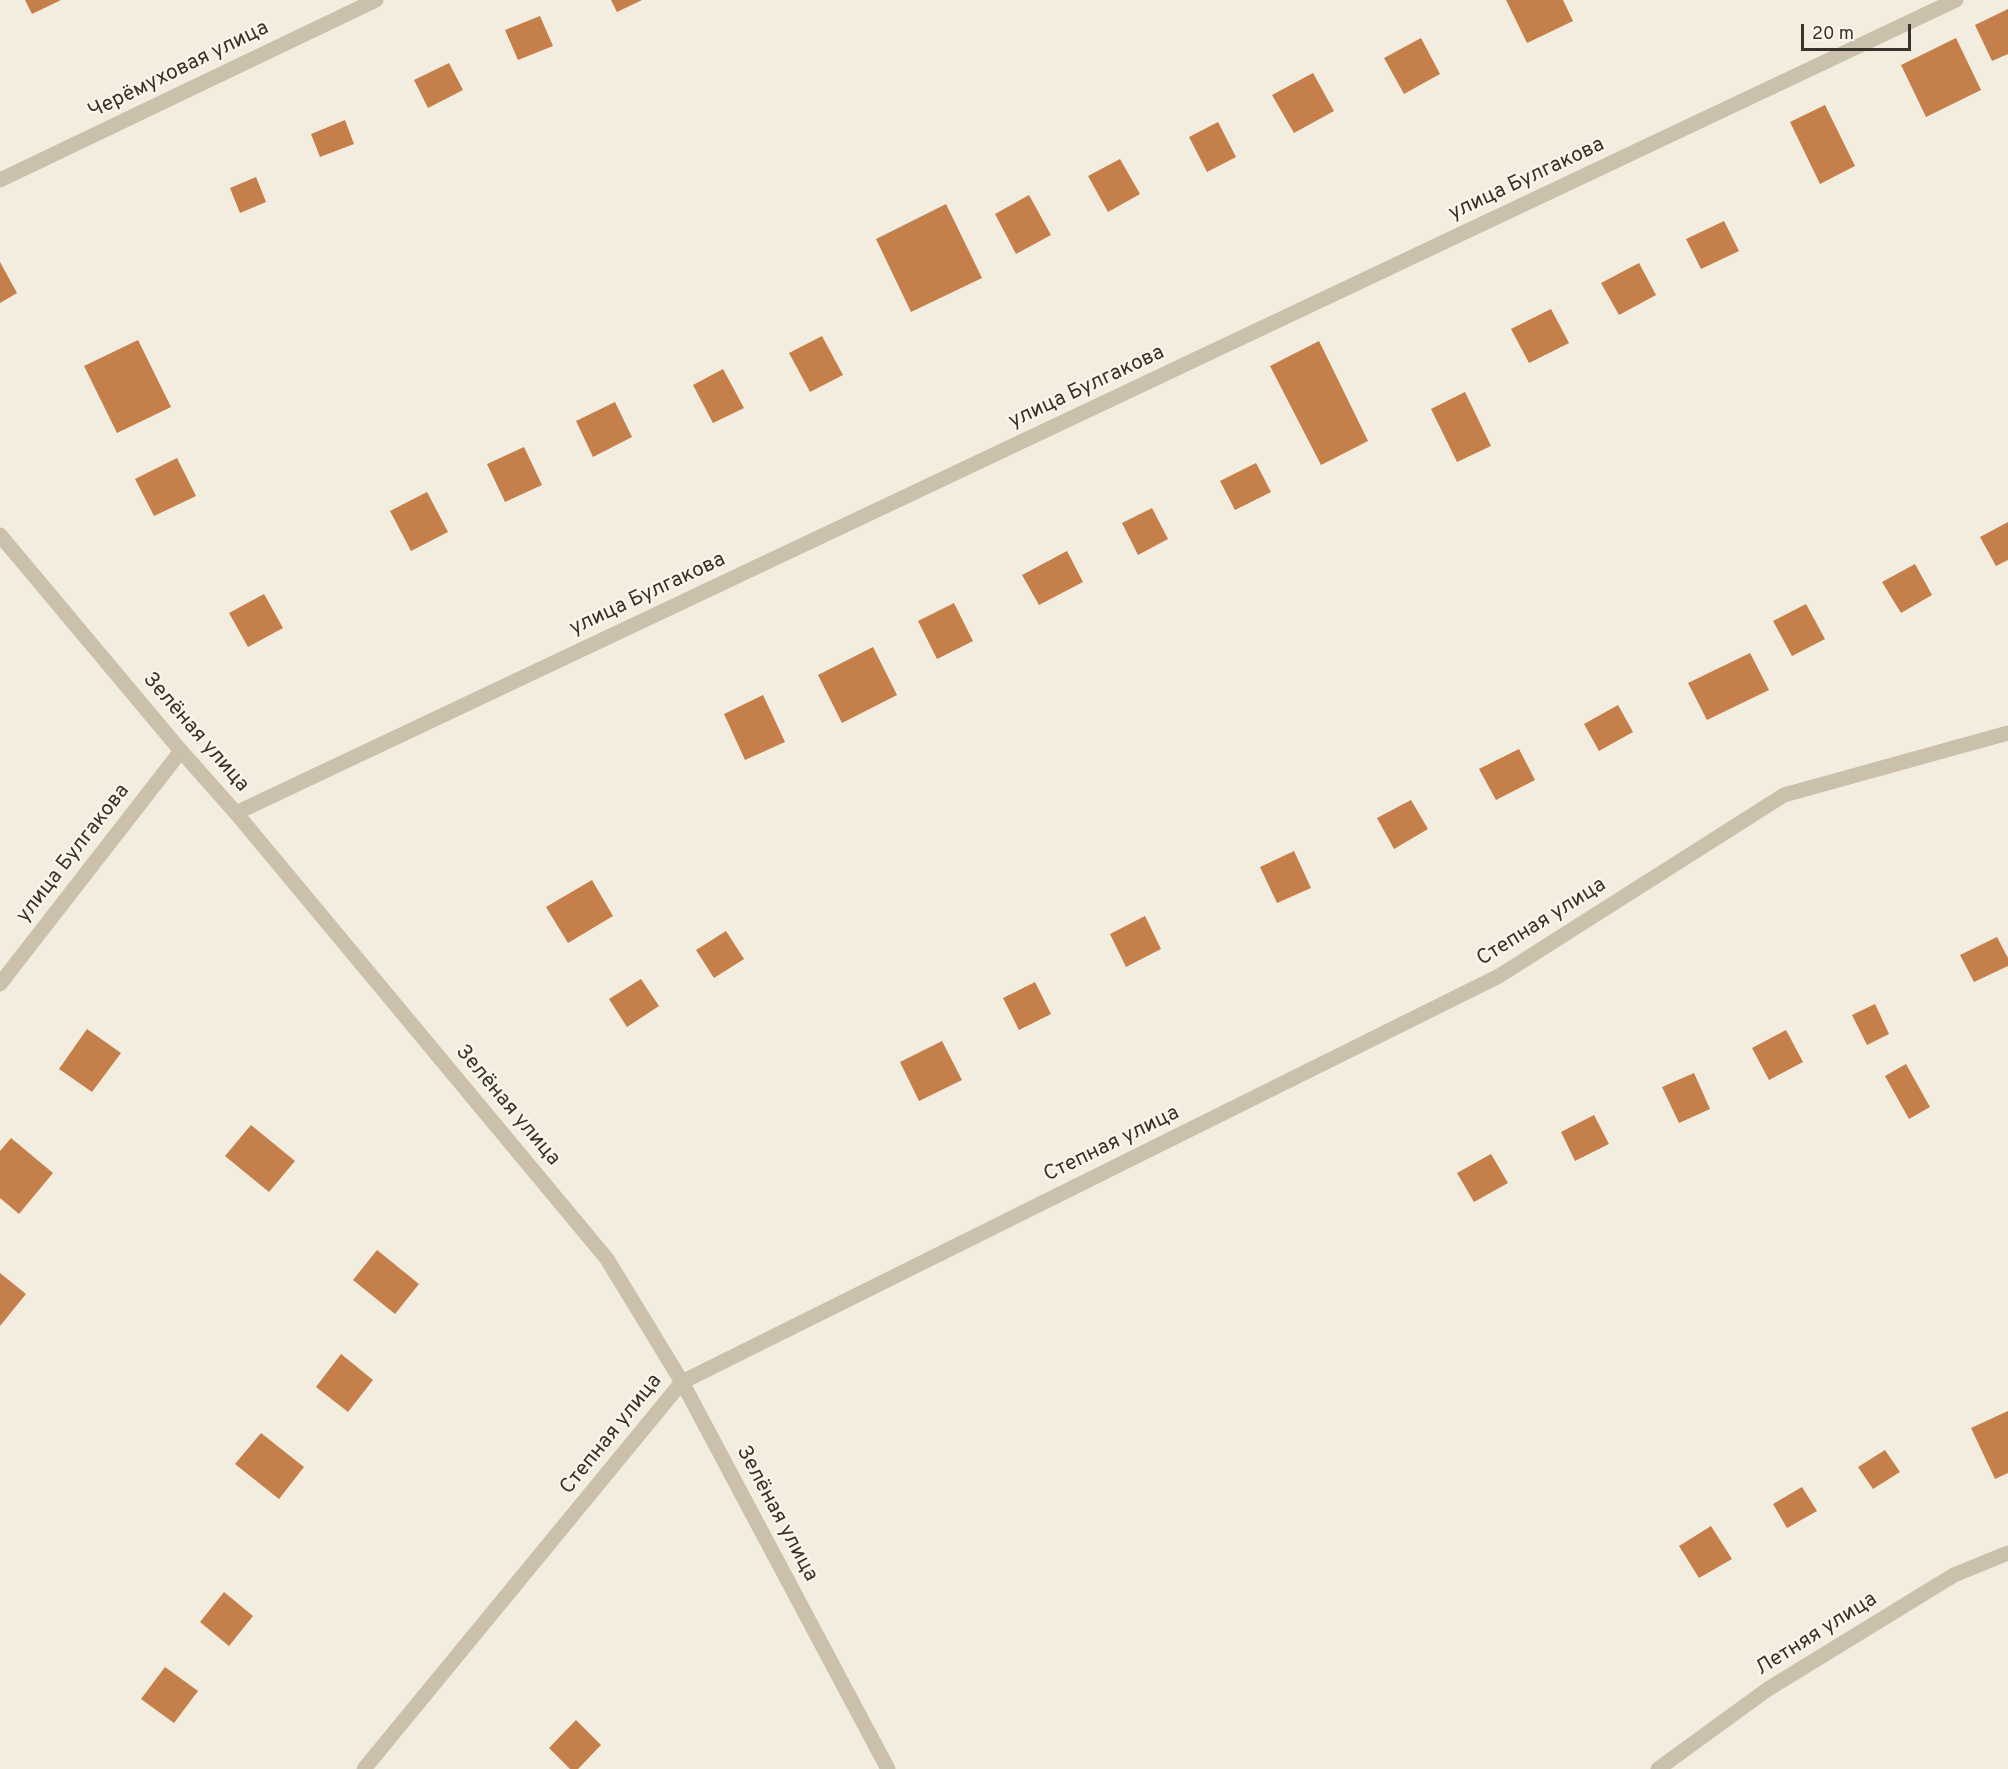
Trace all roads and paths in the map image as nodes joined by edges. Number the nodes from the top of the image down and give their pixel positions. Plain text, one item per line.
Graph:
1 (376, 0) edge
2 (1956, 0) edge
3 (0, 180) edge
4 (0, 535) edge
5 (2008, 733) edge
6 (181, 750) junction
7 (236, 813) junction
8 (0, 984) edge
9 (682, 1382) junction
10 (2008, 1553) edge
11 (364, 1769) edge
12 (888, 1769) edge
13 (1658, 1769) edge

1 - 3 street, Черёмуховая улица
2 - 7 street, улица Булгакова
4 - 6 street, Зелёная улица
5 - 9 street, Степная улица
6 - 7 street, Зелёная улица
6 - 8 street, улица Булгакова
7 - 9 street, Зелёная улица
9 - 11 street, Степная улица
9 - 12 street, Зелёная улица
10 - 13 street, Летняя улица

